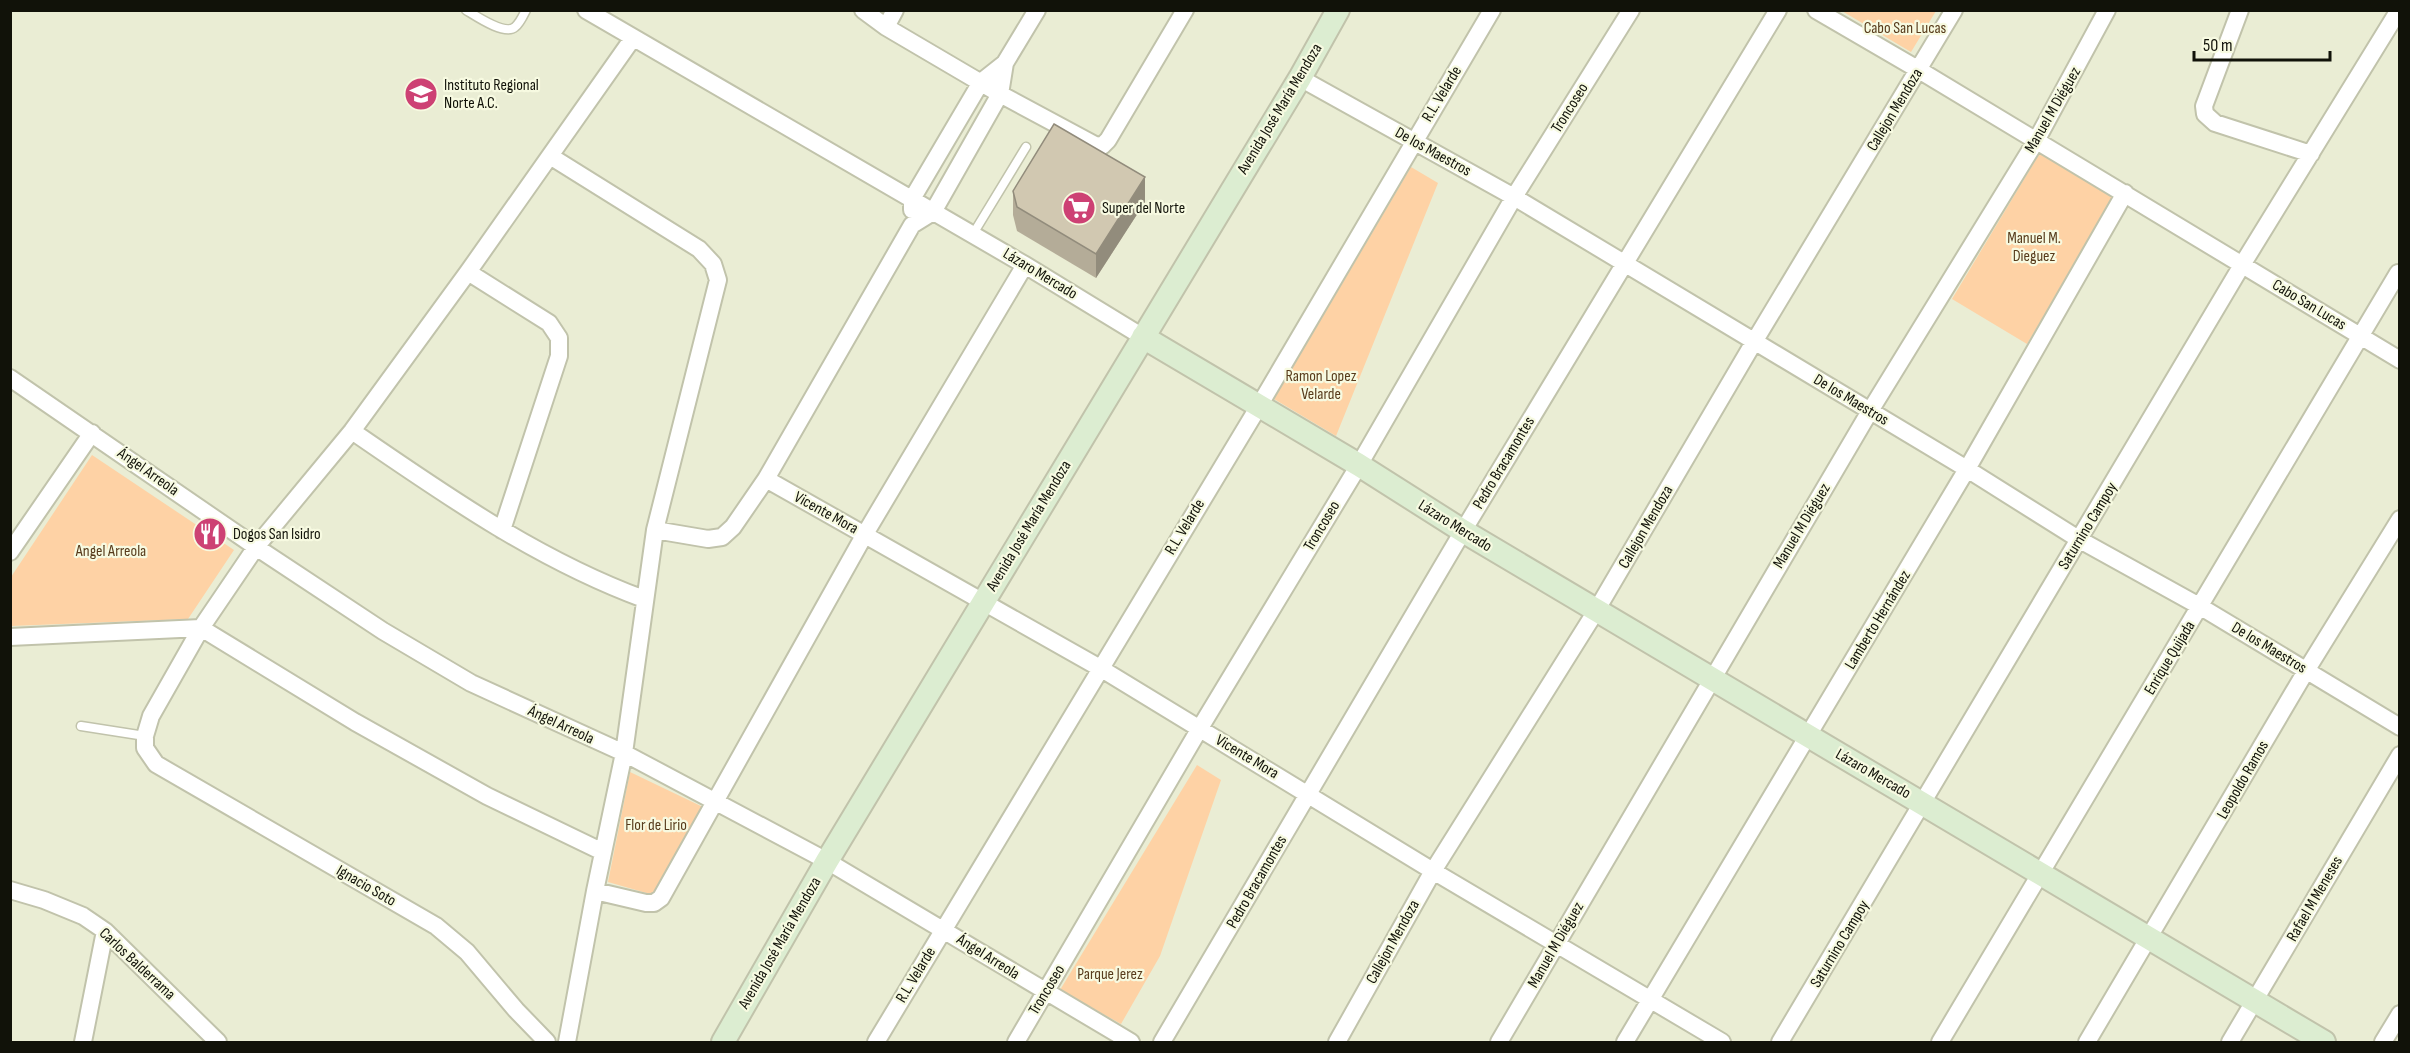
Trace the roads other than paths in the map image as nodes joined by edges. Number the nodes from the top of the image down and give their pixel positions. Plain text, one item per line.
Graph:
1 (466, 10) edge
2 (526, 10) edge
3 (586, 10) edge
4 (863, 10) edge
5 (895, 10) edge
6 (1037, 10) edge
7 (1185, 10) edge
8 (1338, 10) edge
9 (1492, 10) edge
10 (1631, 10) edge
11 (1778, 10) edge
12 (1816, 10) edge
13 (1954, 10) edge
14 (2107, 10) edge
15 (2240, 10) edge
16 (2399, 10) edge
17 (886, 27) junction
18 (633, 38) junction
19 (1005, 63) junction
20 (1919, 70) junction
21 (1300, 78) junction
22 (981, 82) junction
23 (1000, 94) junction
24 (2036, 141) junction
25 (1414, 142) junction
26 (1026, 147) dead end
27 (2311, 154) junction
28 (550, 156) junction
29 (2125, 194) junction
30 (1514, 197) junction
31 (912, 199) junction
32 (933, 212) junction
33 (912, 225) junction
34 (973, 234) junction
35 (1626, 263) junction
36 (1025, 265) junction
37 (2242, 265) junction
38 (468, 272) junction
39 (2398, 273) dead end
40 (2359, 335) junction
41 (1143, 338) junction
42 (1754, 342) junction
43 (2400, 360) edge
44 (10, 378) edge
45 (1259, 406) junction
46 (1870, 411) junction
47 (352, 431) junction
48 (92, 433) junction
49 (1359, 465) junction
50 (1967, 469) junction
51 (766, 479) junction
52 (2400, 519) edge
53 (502, 530) junction
54 (655, 530) junction
55 (1463, 531) junction
56 (865, 534) junction
57 (2080, 540) junction
58 (256, 547) junction
59 (10, 552) edge
60 (644, 599) junction
61 (983, 602) junction
62 (2201, 607) junction
63 (1596, 611) junction
64 (201, 628) junction
65 (10, 637) edge
66 (1100, 668) junction
67 (2306, 671) junction
68 (1711, 679) junction
69 (81, 726) dead end
70 (2400, 727) edge
71 (1200, 728) junction
72 (145, 736) junction
73 (1809, 737) junction
74 (624, 753) junction
75 (2400, 755) edge
76 (1308, 794) junction
77 (716, 802) junction
78 (1923, 804) junction
79 (603, 852) junction
80 (827, 861) junction
81 (1433, 871) junction
82 (2041, 873) junction
83 (10, 890) edge
84 (594, 891) junction
85 (943, 930) junction
86 (105, 932) junction
87 (2150, 939) junction
88 (1557, 944) junction
89 (1046, 993) junction
90 (2255, 1000) junction
91 (1650, 1002) junction
92 (2400, 1014) edge
93 (83, 1042) edge
94 (218, 1042) edge
95 (547, 1042) edge
96 (567, 1042) edge
97 (723, 1042) edge
98 (876, 1042) edge
99 (1016, 1042) edge
100 (1131, 1042) edge
101 (1162, 1042) edge
102 (1337, 1042) edge
103 (1499, 1042) edge
104 (1625, 1042) edge
105 (1722, 1042) edge
106 (1780, 1042) edge
107 (1940, 1042) edge
108 (2087, 1042) edge
109 (2230, 1042) edge
110 (2324, 1042) edge
111 (2383, 1042) edge

1 - 2 lane
3 - 18 street, Lázaro Mercado
4 - 17 street
5 - 17 street
6 - 19 street
7 - 23 street
8 - 21 street, Avenida José María Mendoza
9 - 25 street, R.L. Velarde
10 - 30 street, Troncoseo
11 - 35 street, Pedro Bracamontes
12 - 20 street, Cabo San Lucas
13 - 20 street, Callejon Mendoza
14 - 24 street, Manuel M Diéguez
15 - 27 street
16 - 27 street, Saturnino Campoy
17 - 22 street
18 - 28 street
18 - 31 street, Lázaro Mercado
19 - 22 street
19 - 23 street
20 - 24 street, Cabo San Lucas
20 - 42 street, Callejon Mendoza
21 - 25 street, De los Maestros
21 - 41 street, Avenida José María Mendoza
22 - 23 street
22 - 31 street
23 - 32 street
24 - 29 street, Cabo San Lucas
24 - 46 street, Manuel M Diéguez
25 - 30 street, De los Maestros
25 - 45 street, R.L. Velarde
26 - 34 lane
27 - 37 street, Saturnino Campoy
28 - 38 street
28 - 54 street
29 - 37 street, Cabo San Lucas
29 - 50 street, Lamberto Hernández
30 - 35 street, De los Maestros
30 - 49 street, Troncoseo
31 - 32 street, Lázaro Mercado
31 - 33 street
32 - 33 street
32 - 34 street, Lázaro Mercado
33 - 51 street
34 - 36 street, Lázaro Mercado
35 - 42 street, De los Maestros
35 - 55 street, Pedro Bracamontes
36 - 41 street, Lázaro Mercado
36 - 56 street
37 - 40 street, Cabo San Lucas
37 - 57 street, Saturnino Campoy
38 - 47 street
38 - 53 street
39 - 40 street, Enrique Quijada
40 - 43 street, Cabo San Lucas
40 - 62 street, Enrique Quijada
41 - 45 street, Lázaro Mercado
41 - 61 street, Avenida José María Mendoza
42 - 46 street, De los Maestros
42 - 63 street, Callejon Mendoza
44 - 48 street, Ángel Arreola
45 - 49 street, Lázaro Mercado
45 - 66 street, R.L. Velarde
46 - 50 street, De los Maestros
46 - 68 street, Manuel M Diéguez
47 - 53 street
47 - 58 street
48 - 58 street, Ángel Arreola
48 - 59 street
49 - 55 street, Lázaro Mercado
49 - 71 street, Troncoseo
50 - 57 street, De los Maestros
50 - 73 street, Lamberto Hernández
51 - 54 street
51 - 56 street, Vicente Mora
52 - 67 street, Leopoldo Ramos
53 - 60 street
54 - 60 street
55 - 63 street, Lázaro Mercado
55 - 76 street, Pedro Bracamontes
56 - 61 street, Vicente Mora
56 - 77 street
57 - 62 street, De los Maestros
57 - 78 street, Saturnino Campoy
58 - 64 street
58 - 74 street, Ángel Arreola
60 - 74 street
61 - 66 street, Vicente Mora
61 - 80 street, Avenida José María Mendoza
62 - 67 street, De los Maestros
62 - 82 street, Enrique Quijada
63 - 68 street, Lázaro Mercado
63 - 81 street, Callejon Mendoza
64 - 65 street
64 - 72 street
64 - 79 street
66 - 71 street, Vicente Mora
66 - 85 street, R.L. Velarde
67 - 70 street, De los Maestros
67 - 87 street, Leopoldo Ramos
68 - 73 street, Lázaro Mercado
68 - 88 street, Manuel M Diéguez
69 - 72 lane
71 - 76 street, Vicente Mora
71 - 89 street, Troncoseo
72 - 95 street, Ignacio Soto
73 - 78 street, Lázaro Mercado
73 - 91 street, Lamberto Hernández
74 - 77 street, Ángel Arreola
74 - 79 street
75 - 90 street, Rafael M Meneses
76 - 81 street, Vicente Mora
76 - 101 street, Pedro Bracamontes
77 - 80 street, Ángel Arreola
77 - 84 street
78 - 82 street, Lázaro Mercado
78 - 106 street, Saturnino Campoy
79 - 84 street
80 - 85 street, Ángel Arreola
80 - 97 street, Avenida José María Mendoza
81 - 88 street, Vicente Mora
81 - 102 street, Callejon Mendoza
82 - 87 street, Lázaro Mercado
82 - 107 street, Enrique Quijada
83 - 86 street, Carlos Balderrama
84 - 96 street
85 - 89 street, Ángel Arreola
85 - 98 street, R.L. Velarde
86 - 93 street
86 - 94 street, Carlos Balderrama
87 - 90 street, Lázaro Mercado
87 - 108 street, Leopoldo Ramos
88 - 91 street, Vicente Mora
88 - 103 street, Manuel M Diéguez
89 - 99 street, Troncoseo
89 - 100 street, Ángel Arreola
90 - 109 street, Rafael M Meneses
90 - 110 street, Lázaro Mercado
91 - 104 street, Lamberto Hernández
91 - 105 street, Vicente Mora
92 - 111 street

